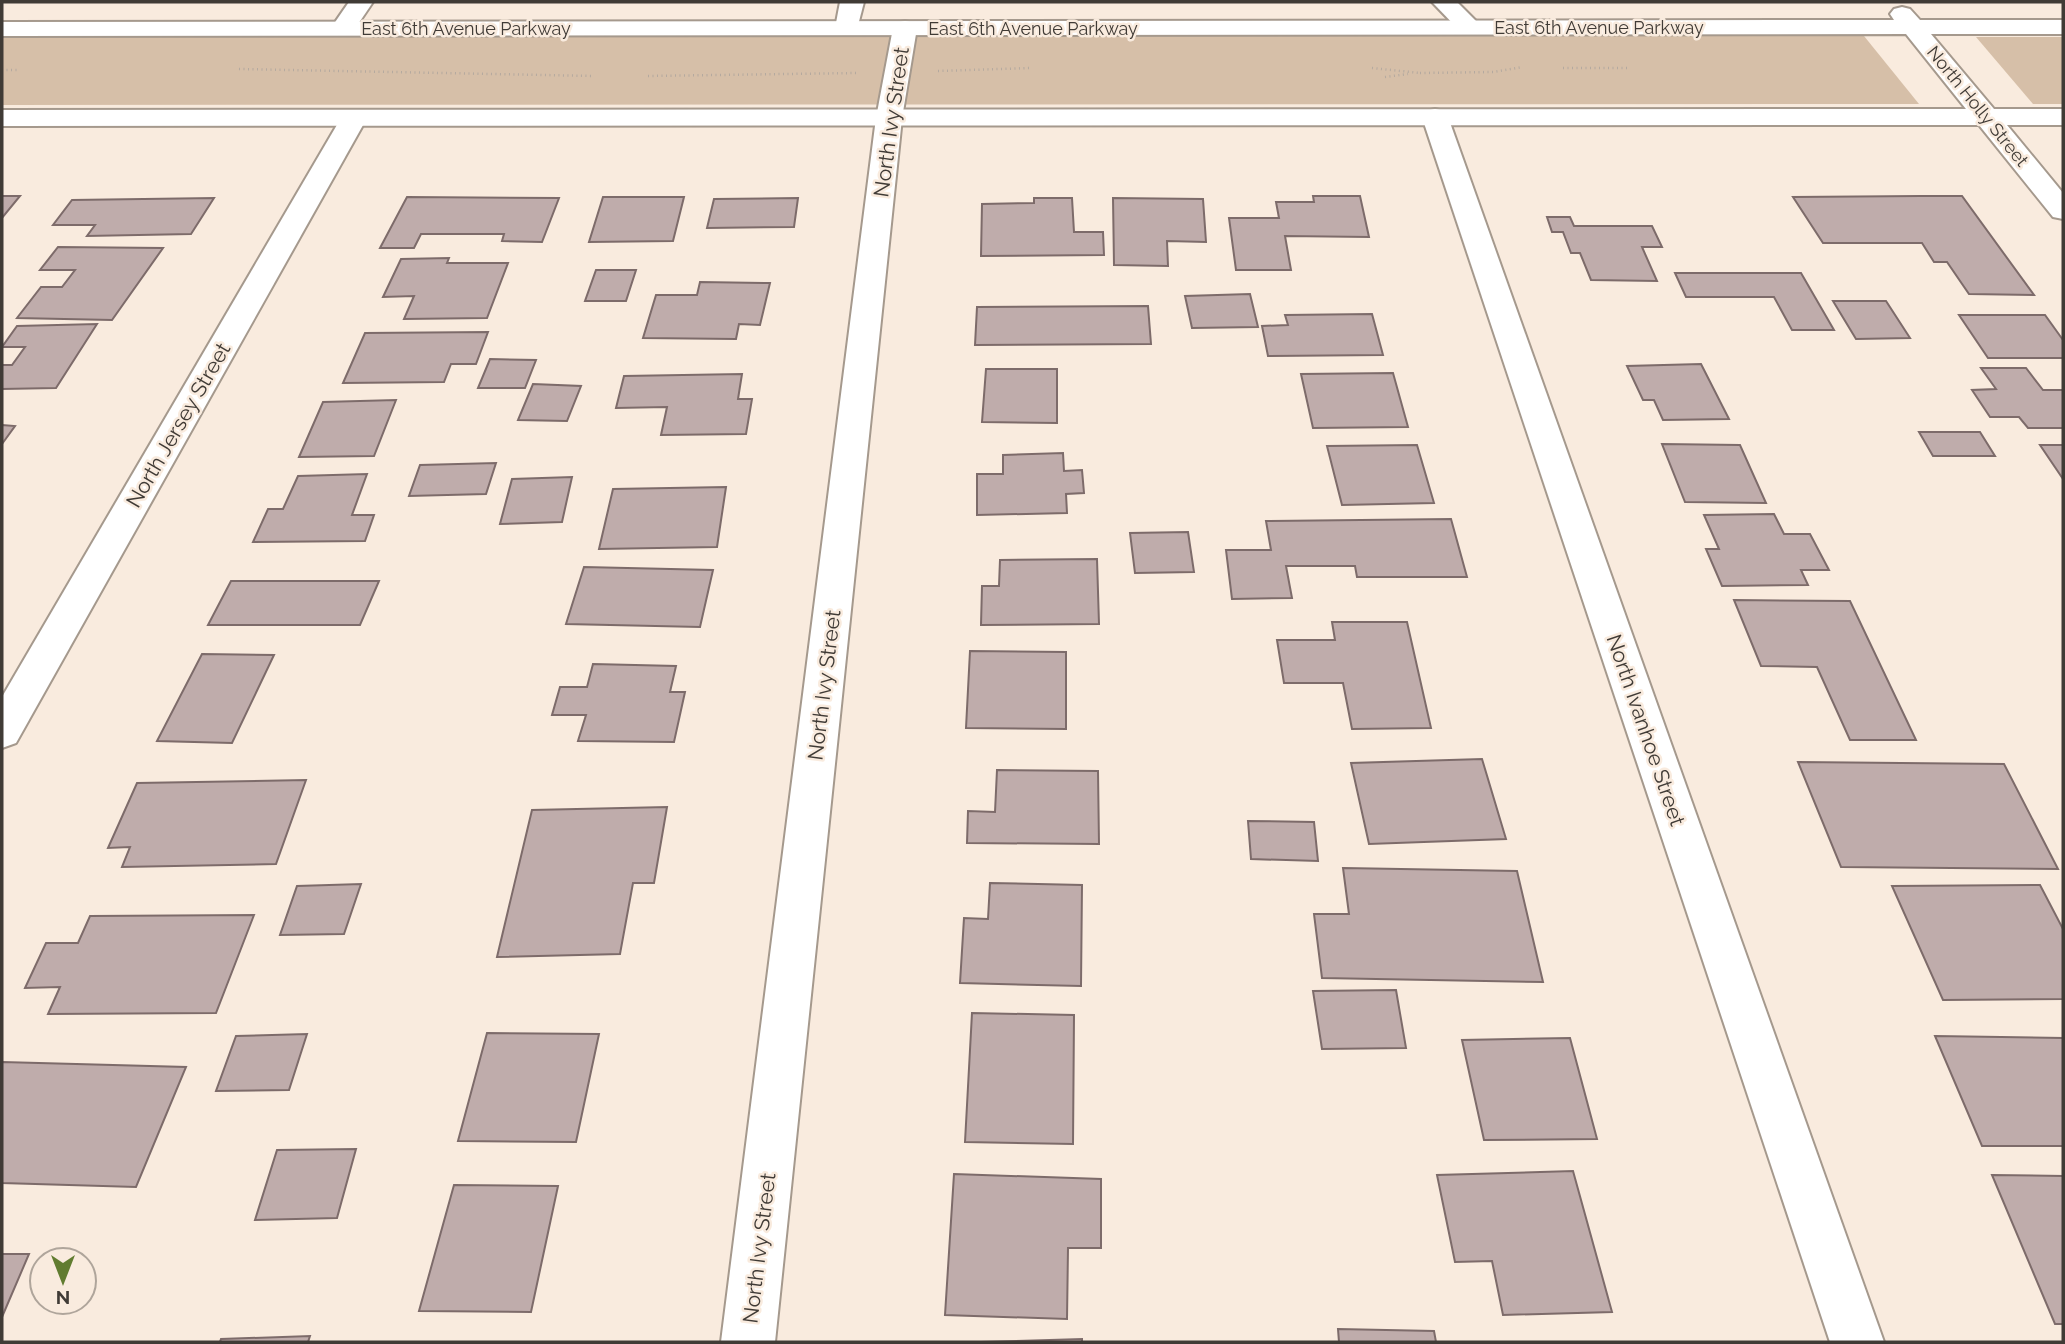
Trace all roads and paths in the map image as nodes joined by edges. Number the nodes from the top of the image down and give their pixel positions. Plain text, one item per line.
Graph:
1 (361, 2) edge
2 (852, 2) edge
3 (1444, 2) edge
4 (1892, 2) edge
5 (1470, 27) junction
6 (1913, 27) junction
7 (2063, 27) edge
8 (343, 28) junction
9 (847, 28) junction
10 (905, 28) junction
11 (2, 29) edge
12 (1532, 65) dead end
13 (1363, 67) dead end
14 (1042, 68) dead end
15 (28, 69) dead end
16 (231, 69) dead end
17 (2, 70) edge
18 (895, 72) junction
19 (603, 76) dead end
20 (642, 76) dead end
21 (1435, 117) junction
22 (1986, 117) junction
23 (2063, 117) edge
24 (2, 118) edge
25 (354, 118) junction
26 (889, 118) junction
27 (2063, 211) edge
28 (2, 732) edge
29 (748, 1342) edge
30 (1857, 1342) edge

1 - 8 main road
2 - 9 main road
3 - 5 main road
4 - 6 main road, North Holly Street
5 - 6 main road, East 6th Avenue Parkway
5 - 10 main road, East 6th Avenue Parkway
6 - 7 main road, East 6th Avenue Parkway
6 - 22 main road, North Holly Street
8 - 9 main road, East 6th Avenue Parkway
8 - 11 main road, East 6th Avenue Parkway
9 - 10 main road, East 6th Avenue Parkway
10 - 18 main road, North Ivy Street
12 - 13 path
14 - 18 path
15 - 17 path
16 - 19 path
18 - 20 path
18 - 26 main road, North Ivy Street
21 - 22 main road
21 - 26 main road
21 - 30 main road, North Ivanhoe Street
22 - 23 main road
22 - 27 main road, North Holly Street
24 - 25 main road
25 - 26 main road
25 - 28 main road, North Jersey Street
26 - 29 main road, North Ivy Street

